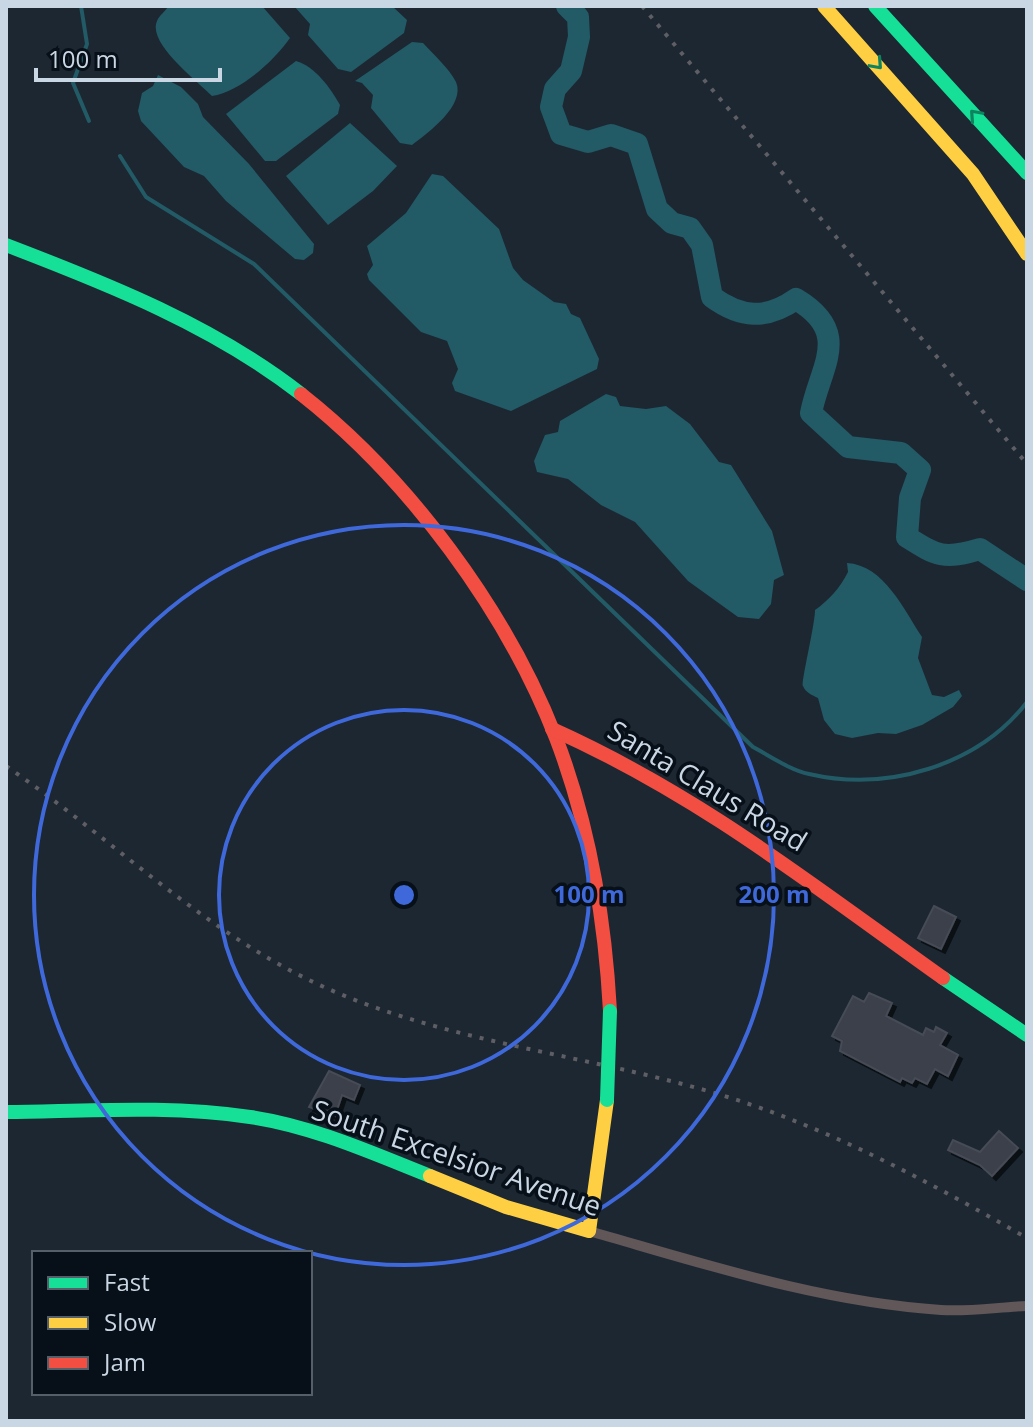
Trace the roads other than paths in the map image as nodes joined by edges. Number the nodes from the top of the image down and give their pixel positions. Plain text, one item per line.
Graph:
1 (824, 6) edge
2 (875, 6) edge
3 (1027, 173) edge
4 (6, 245) edge
5 (1027, 254) edge
6 (552, 729) junction
7 (1027, 1035) edge
8 (6, 1112) edge
9 (589, 1231) junction
10 (1027, 1306) edge

1 -> 5 main road
3 -> 2 main road
4 - 6 main road
6 - 7 main road, Santa Claus Road
6 - 9 main road, bridge
8 - 9 main road, South Excelsior Avenue
9 - 10 street, South Excelsior Avenue

